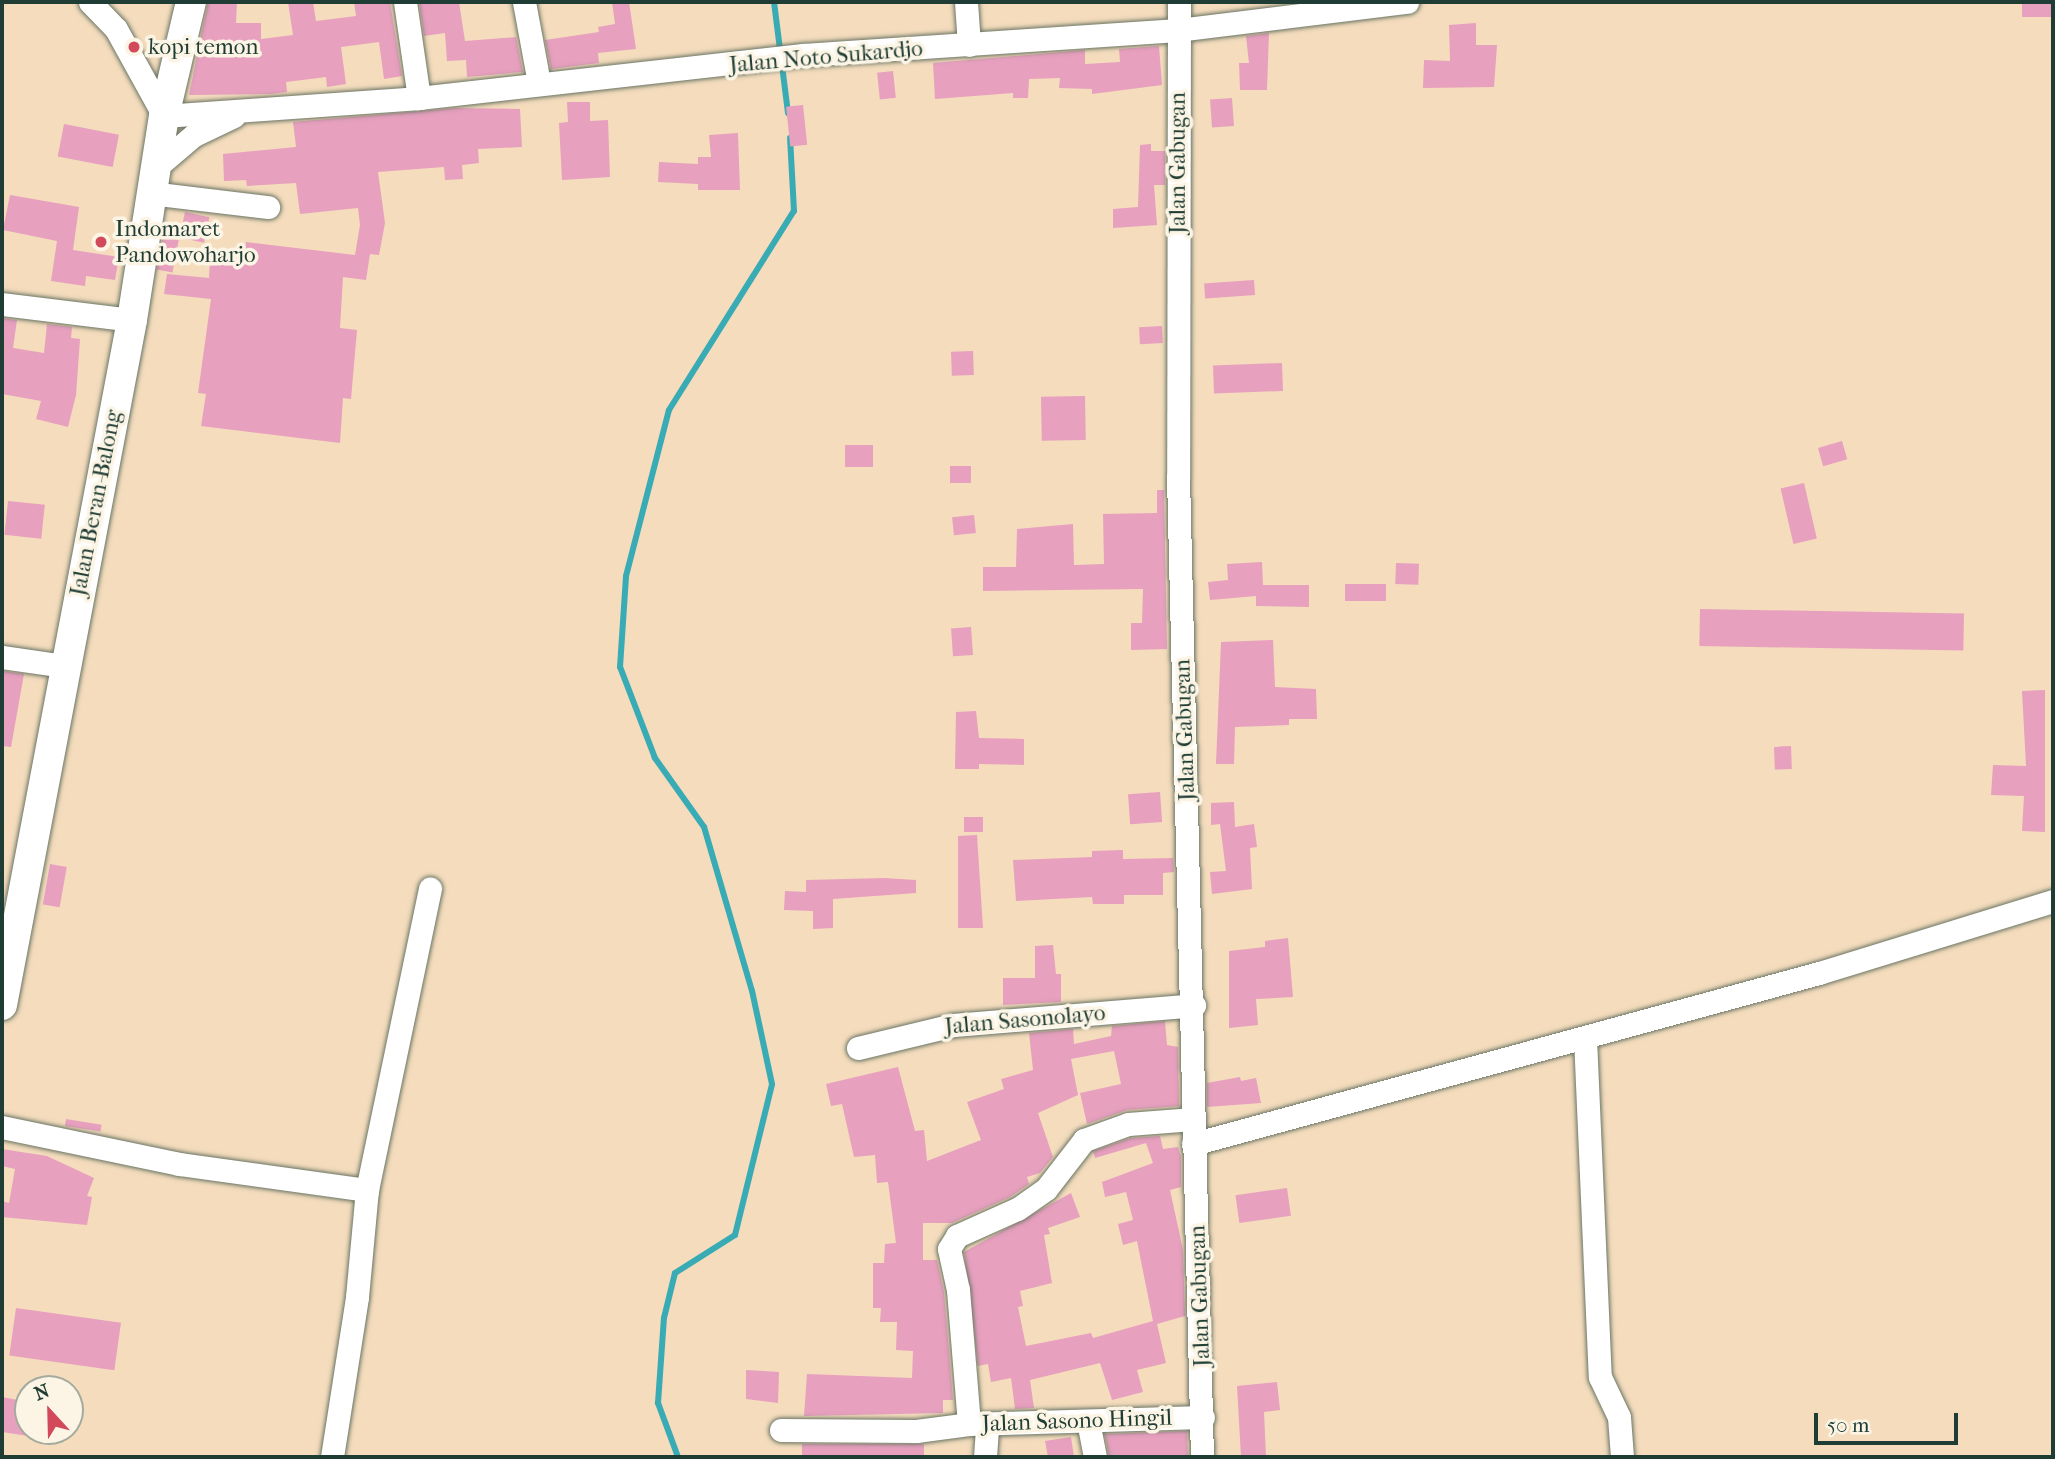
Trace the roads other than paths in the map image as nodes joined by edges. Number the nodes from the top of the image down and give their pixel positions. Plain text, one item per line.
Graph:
1 (90, 2) edge
2 (191, 2) edge
3 (405, 2) edge
4 (524, 2) edge
5 (966, 2) edge
6 (1179, 2) edge
7 (1407, 2) edge
8 (1178, 30) junction
9 (969, 44) junction
10 (539, 83) junction
11 (419, 98) junction
12 (246, 110) junction
13 (163, 116) junction
14 (152, 181) junction
15 (268, 207) dead end
16 (2, 304) edge
17 (132, 320) junction
18 (2, 657) edge
19 (65, 666) junction
20 (430, 888) dead end
21 (2053, 901) edge
22 (2, 1005) edge
23 (1194, 1006) junction
24 (1585, 1038) junction
25 (858, 1048) dead end
26 (1193, 1119) junction
27 (2, 1128) edge
28 (1193, 1144) junction
29 (367, 1190) junction
30 (1203, 1417) junction
31 (1088, 1421) junction
32 (978, 1425) junction
33 (780, 1430) dead end
34 (332, 1457) edge
35 (985, 1457) edge
36 (1096, 1457) edge
37 (1202, 1457) edge
38 (1622, 1457) edge

1 - 13 street
2 - 13 main road, Jalan Beran-Balong
3 - 11 street
4 - 10 street
5 - 9 street
6 - 8 street, Jalan Gabugan
7 - 8 street, Jalan Noto Sukardjo
8 - 9 street, Jalan Noto Sukardjo
8 - 23 street, Jalan Gabugan
9 - 10 street, Jalan Noto Sukardjo
10 - 11 street, Jalan Noto Sukardjo
11 - 12 street, Jalan Noto Sukardjo
12 - 13 street, Jalan Noto Sukardjo
12 - 14 street, Jalan Noto Sukardjo
13 - 14 main road, Jalan Beran-Balong
14 - 15 street
14 - 17 main road, Jalan Beran-Balong
16 - 17 street
17 - 19 main road, Jalan Beran-Balong
18 - 19 street
19 - 22 main road, Jalan Beran-Balong
20 - 29 street
21 - 24 street
23 - 25 street, Jalan Sasonolayo
23 - 26 street, Jalan Gabugan
24 - 28 street
24 - 38 street
26 - 28 street, Jalan Gabugan
26 - 32 street, Jalan Sasono Hingil
27 - 29 street
28 - 30 street, Jalan Gabugan
29 - 34 street
30 - 31 street, Jalan Sasono Hingil
30 - 37 street, Jalan Gabugan
31 - 32 street, Jalan Sasono Hingil
31 - 36 street
32 - 33 street
32 - 35 street

